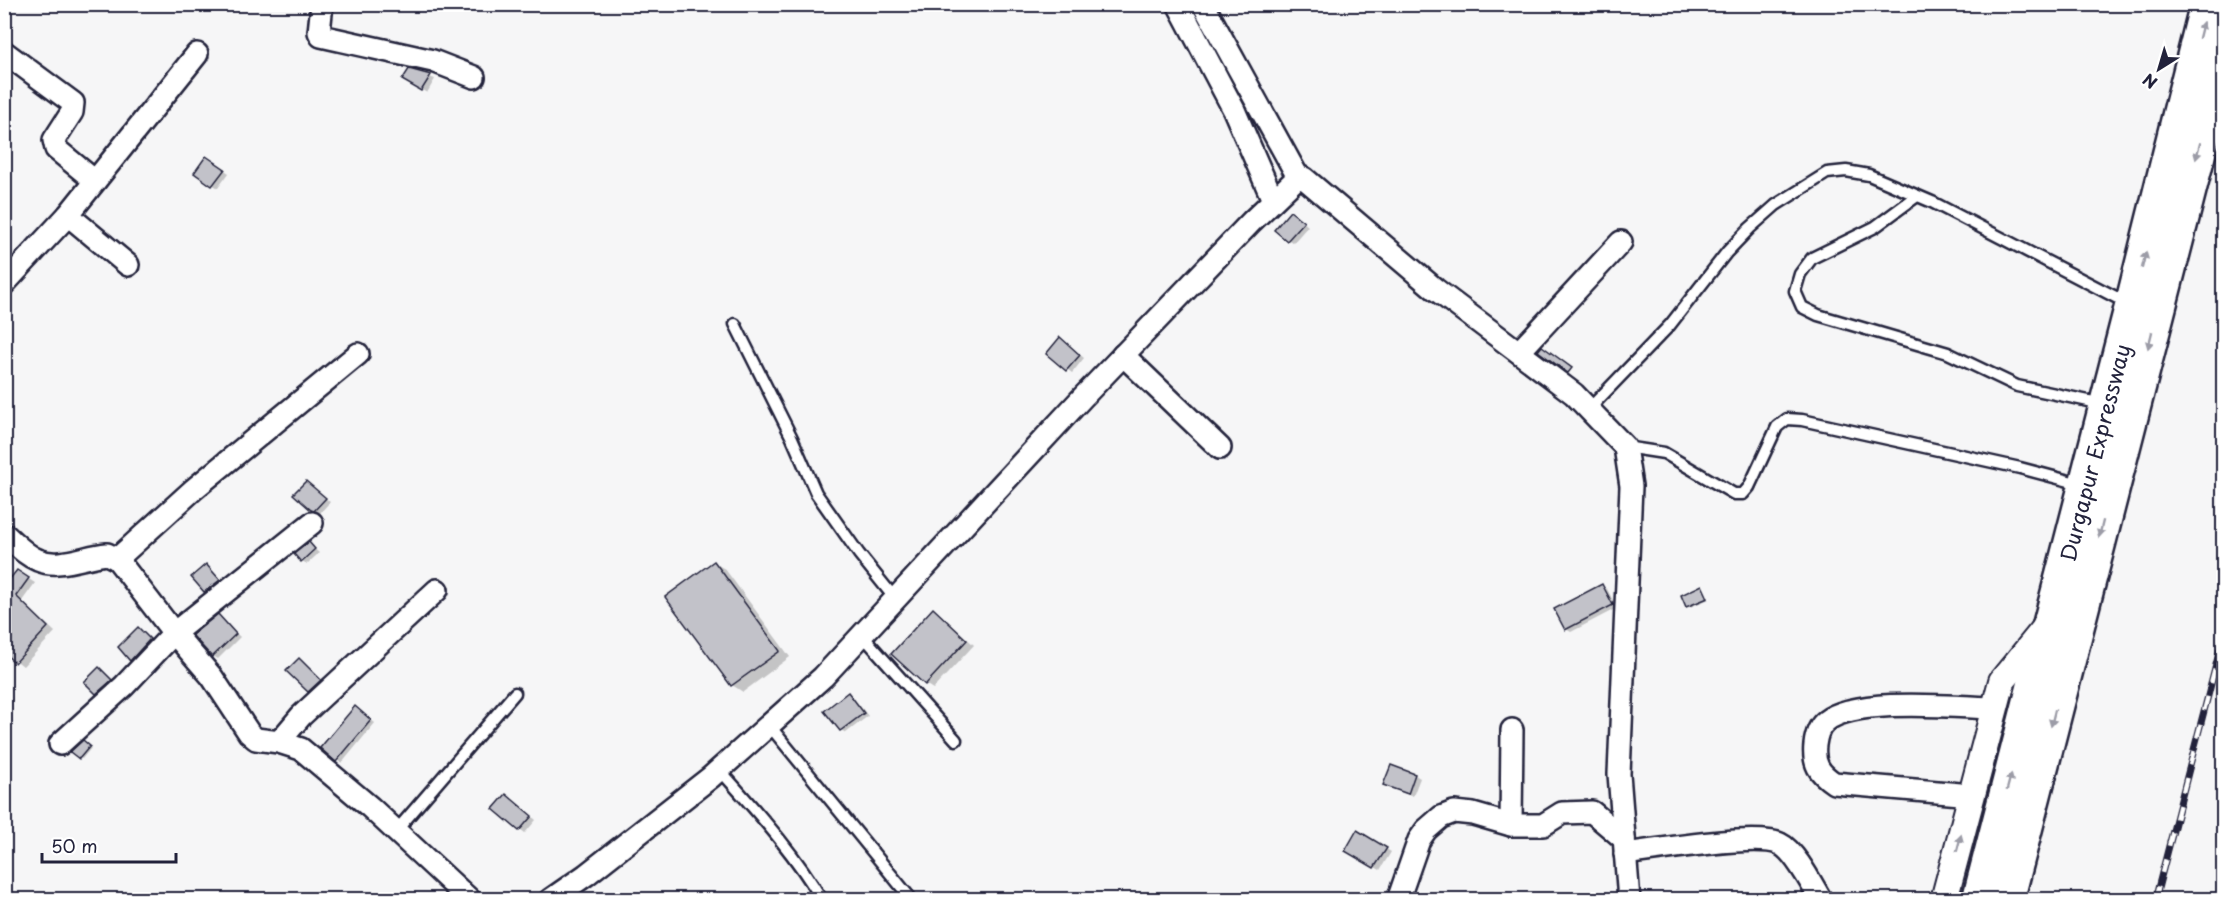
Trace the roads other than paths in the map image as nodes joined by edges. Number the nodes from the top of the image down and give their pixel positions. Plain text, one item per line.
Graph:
1 (322, 4) edge
2 (1178, 4) edge
3 (1203, 4) edge
4 (2207, 4) edge
5 (4, 52) edge
6 (197, 54) dead end
7 (2223, 54) edge
8 (474, 77) dead end
9 (95, 181) junction
10 (1286, 187) junction
11 (1917, 196) junction
12 (68, 215) junction
13 (1621, 242) dead end
14 (128, 265) dead end
15 (4, 284) edge
16 (2132, 305) junction
17 (735, 324) dead end
18 (1519, 352) junction
19 (358, 354) dead end
20 (1123, 355) junction
21 (2107, 405) junction
22 (1589, 409) junction
23 (1625, 447) junction
24 (1220, 448) dead end
25 (2086, 486) junction
26 (312, 523) dead end
27 (4, 534) edge
28 (117, 559) junction
29 (436, 590) dead end
30 (896, 600) junction
31 (2051, 622) junction
32 (174, 633) junction
33 (863, 636) junction
34 (515, 693) dead end
35 (1995, 708) junction
36 (769, 725) junction
37 (1512, 730) dead end
38 (957, 740) dead end
39 (279, 742) junction
40 (60, 744) dead end
41 (720, 770) junction
42 (1972, 795) junction
43 (1511, 825) junction
44 (396, 831) junction
45 (1625, 846) junction
46 (470, 900) edge
47 (550, 900) edge
48 (822, 900) edge
49 (912, 900) edge
50 (1398, 900) edge
51 (1629, 900) edge
52 (1821, 900) edge
53 (1944, 900) edge
54 (1979, 900) edge
55 (2007, 900) edge

1 - 8 street
2 - 10 street
3 - 10 street
16 -> 4 highway, Durgapur Expressway
5 - 9 street
6 - 9 street
7 -> 55 highway, Durgapur Expressway
9 - 12 street
10 - 18 street
10 - 20 street
11 - 16 lane
11 - 21 lane
11 - 22 lane
12 - 14 street
12 - 15 street
13 - 18 street
16 - 21 highway, Durgapur Expressway
17 - 30 lane
18 - 22 street
19 - 28 street
20 - 24 street
20 - 30 street
21 - 25 highway, Durgapur Expressway
22 - 23 street
23 - 25 lane
23 - 45 street
25 - 31 highway, Durgapur Expressway
26 - 32 street
27 - 28 street
28 - 32 street
29 - 39 street
30 - 33 street
31 - 35 street
54 -> 31 highway, Durgapur Expressway
32 - 39 street
32 - 40 street
33 - 36 street
33 - 38 lane
34 - 44 lane
35 - 42 street
35 - 42 street
36 - 41 street
36 - 49 lane
37 - 43 street
39 - 44 street
41 - 47 street
41 - 48 lane
53 -> 42 street
43 - 45 street
43 - 50 street
44 - 46 street
45 - 51 street
45 - 52 street

